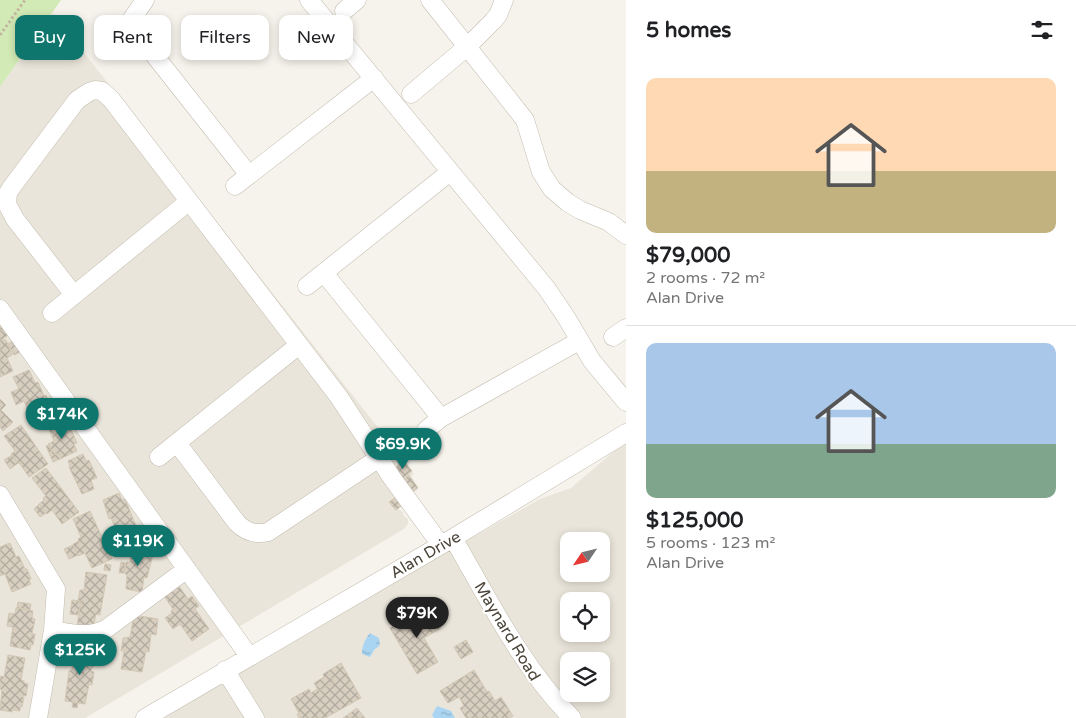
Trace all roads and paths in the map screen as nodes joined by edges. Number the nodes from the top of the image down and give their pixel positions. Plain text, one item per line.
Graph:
1 (25, 0) edge
2 (145, 0) edge
3 (310, 0) edge
4 (358, 0) edge
5 (430, 0) edge
6 (504, 0) edge
7 (344, 11) dead end
8 (135, 15) edge
9 (0, 35) edge
10 (468, 46) junction
11 (158, 60) edge
12 (374, 78) junction
13 (411, 94) dead end
14 (450, 172) junction
15 (249, 175) junction
16 (235, 186) dead end
17 (188, 202) junction
18 (626, 235) edge
19 (324, 272) junction
20 (307, 286) dead end
21 (74, 295) junction
22 (0, 309) edge
23 (52, 313) dead end
24 (579, 341) junction
25 (299, 345) junction
26 (626, 402) edge
27 (441, 418) junction
28 (426, 430) dead end
29 (626, 433) edge
30 (177, 443) junction
31 (159, 457) dead end
32 (379, 458) junction
33 (0, 496) edge
34 (447, 542) junction
35 (187, 568) junction
36 (53, 630) junction
37 (249, 656) junction
38 (225, 670) junction
39 (38, 718) edge
40 (145, 718) edge
41 (255, 718) edge
42 (572, 718) edge

1 - 9 path
2 - 8 street
3 - 12 street
4 - 7 street
5 - 10 street
6 - 10 street
10 - 13 street
10 - 18 street
11 - 15 street
12 - 14 street
12 - 15 street
14 - 19 street
14 - 24 street
15 - 16 street
17 - 21 street
17 - 21 street, Maynard Road
17 - 25 street, Maynard Road
19 - 20 street
19 - 27 street
21 - 23 street
22 - 35 street
24 - 26 street
24 - 27 street
25 - 30 street
25 - 32 street, Maynard Road
27 - 28 street
29 - 34 street, Alan Drive
30 - 31 street
30 - 32 street
32 - 34 street, Maynard Road
33 - 36 street
34 - 37 street, Alan Drive
34 - 42 street, Maynard Road
35 - 36 street
35 - 37 street
36 - 39 street
37 - 38 street, Alan Drive
38 - 40 street, Alan Drive
38 - 41 street

